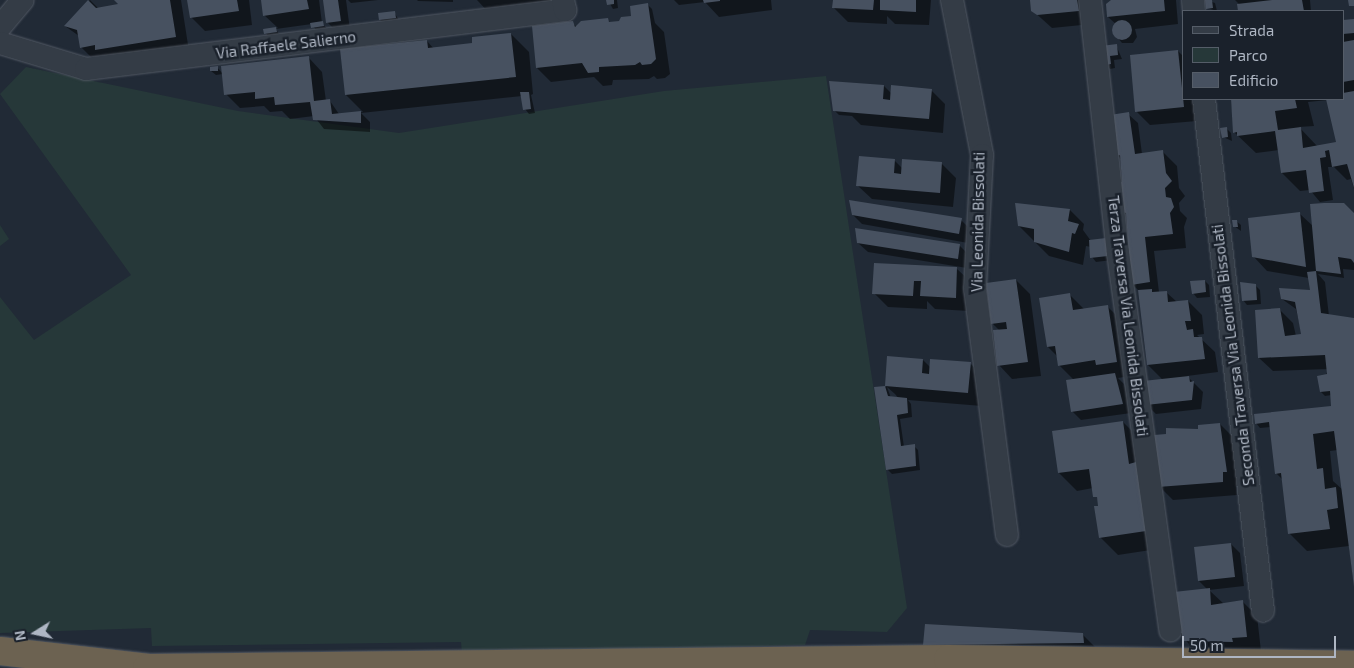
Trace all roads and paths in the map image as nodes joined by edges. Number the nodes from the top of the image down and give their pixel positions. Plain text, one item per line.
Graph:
1 (22, 0) edge
2 (563, 0) edge
3 (952, 0) edge
4 (1090, 0) edge
5 (0, 27) edge
6 (0, 44) edge
7 (1204, 100) edge
8 (1007, 535) dead end
9 (1263, 611) dead end
10 (1170, 630) dead end
11 (0, 651) edge
12 (1354, 664) edge
13 (148, 668) edge

1 - 5 street
2 - 6 street, Via Raffaele Salierno
3 - 8 street, Via Leonida Bissolati
4 - 10 street, Terza Traversa Via Leonida Bissolati
7 - 9 street, Seconda Traversa Via Leonida Bissolati
11 - 13 highway
12 - 13 highway

